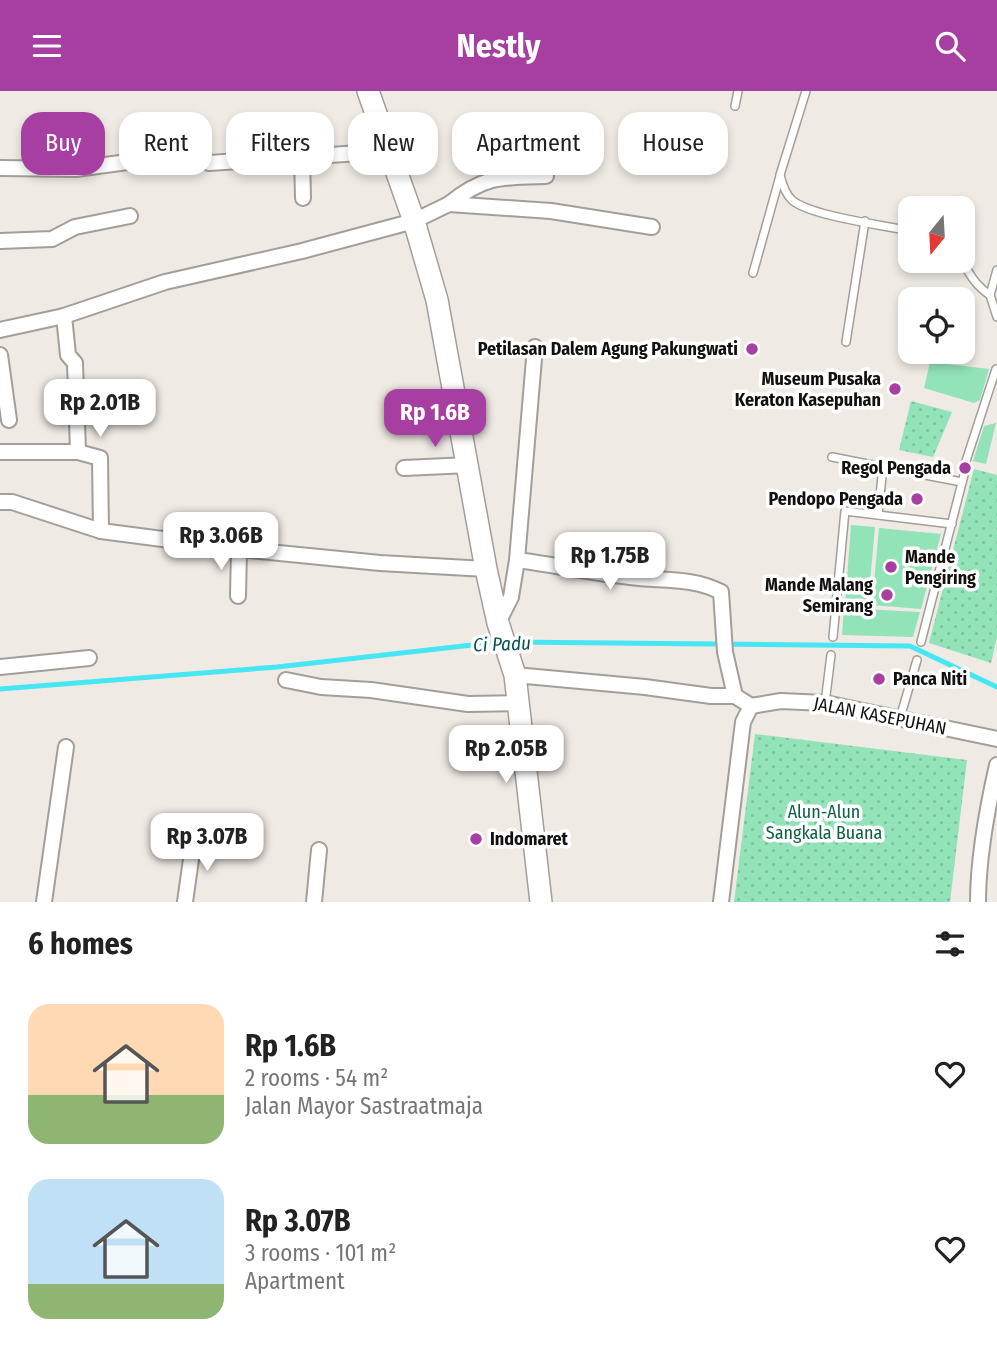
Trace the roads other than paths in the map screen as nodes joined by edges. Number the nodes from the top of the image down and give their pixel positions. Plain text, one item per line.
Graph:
1 (368, 91) edge
2 (738, 91) edge
3 (806, 91) edge
4 (735, 106) dead end
5 (375, 112) edge
6 (119, 163) edge
7 (0, 168) edge
8 (302, 175) edge
9 (398, 175) edge
10 (780, 175) junction
11 (546, 176) dead end
12 (303, 198) dead end
13 (449, 204) junction
14 (130, 216) dead end
15 (414, 221) junction
16 (865, 221) junction
17 (652, 227) dead end
18 (898, 228) edge
19 (0, 241) edge
20 (997, 270) edge
21 (753, 273) dead end
22 (970, 273) edge
23 (990, 295) junction
24 (64, 316) junction
25 (997, 317) edge
26 (0, 330) edge
27 (846, 342) dead end
28 (535, 347) dead end
29 (0, 355) edge
30 (996, 369) edge
31 (9, 420) dead end
32 (0, 451) edge
33 (78, 452) junction
34 (832, 457) dead end
35 (966, 461) dead end
36 (469, 465) junction
37 (883, 467) junction
38 (404, 468) dead end
39 (965, 471) dead end
40 (962, 482) junction
41 (0, 502) edge
42 (878, 515) junction
43 (952, 524) junction
44 (101, 531) junction
45 (239, 549) junction
46 (517, 560) junction
47 (486, 569) junction
48 (238, 596) dead end
49 (498, 623) junction
50 (833, 637) dead end
51 (922, 642) dead end
52 (831, 655) dead end
53 (89, 658) dead end
54 (917, 660) dead end
55 (0, 667) edge
56 (513, 668) junction
57 (286, 680) dead end
58 (735, 695) junction
59 (518, 703) junction
60 (825, 703) junction
61 (751, 706) junction
62 (900, 718) junction
63 (997, 739) edge
64 (66, 747) dead end
65 (997, 765) edge
66 (194, 838) dead end
67 (319, 850) dead end
68 (44, 902) edge
69 (185, 902) edge
70 (314, 902) edge
71 (541, 902) edge
72 (721, 902) edge
73 (978, 902) edge

1 - 5 street
2 - 4 lane
3 - 10 lane
6 - 7 street
8 - 12 street
9 - 15 street
10 - 16 lane
10 - 21 lane
11 - 13 street
13 - 15 street
13 - 17 street
14 - 19 street
15 - 24 street
15 - 36 street
16 - 18 lane
16 - 27 lane
20 - 23 lane
22 - 23 lane
23 - 25 lane
24 - 26 street
24 - 33 street
28 - 46 street
29 - 31 street
30 - 35 lane
32 - 33 street
33 - 44 street
34 - 37 lane
36 - 38 street
36 - 47 street
37 - 40 lane
37 - 42 lane
39 - 40 lane
40 - 43 lane
41 - 44 street
42 - 43 lane
42 - 50 lane
43 - 51 lane
44 - 45 street
45 - 47 street
45 - 48 street
46 - 49 street
46 - 58 street
47 - 49 street
49 - 56 street
52 - 60 lane
53 - 55 street
54 - 62 lane
56 - 58 street
56 - 59 street
57 - 59 street
58 - 61 street
59 - 71 street
60 - 61 street, JALAN KASEPUHAN
60 - 62 street, JALAN KASEPUHAN
61 - 72 street
62 - 63 street, JALAN KASEPUHAN
64 - 68 street
65 - 73 street
66 - 69 street
67 - 70 street

